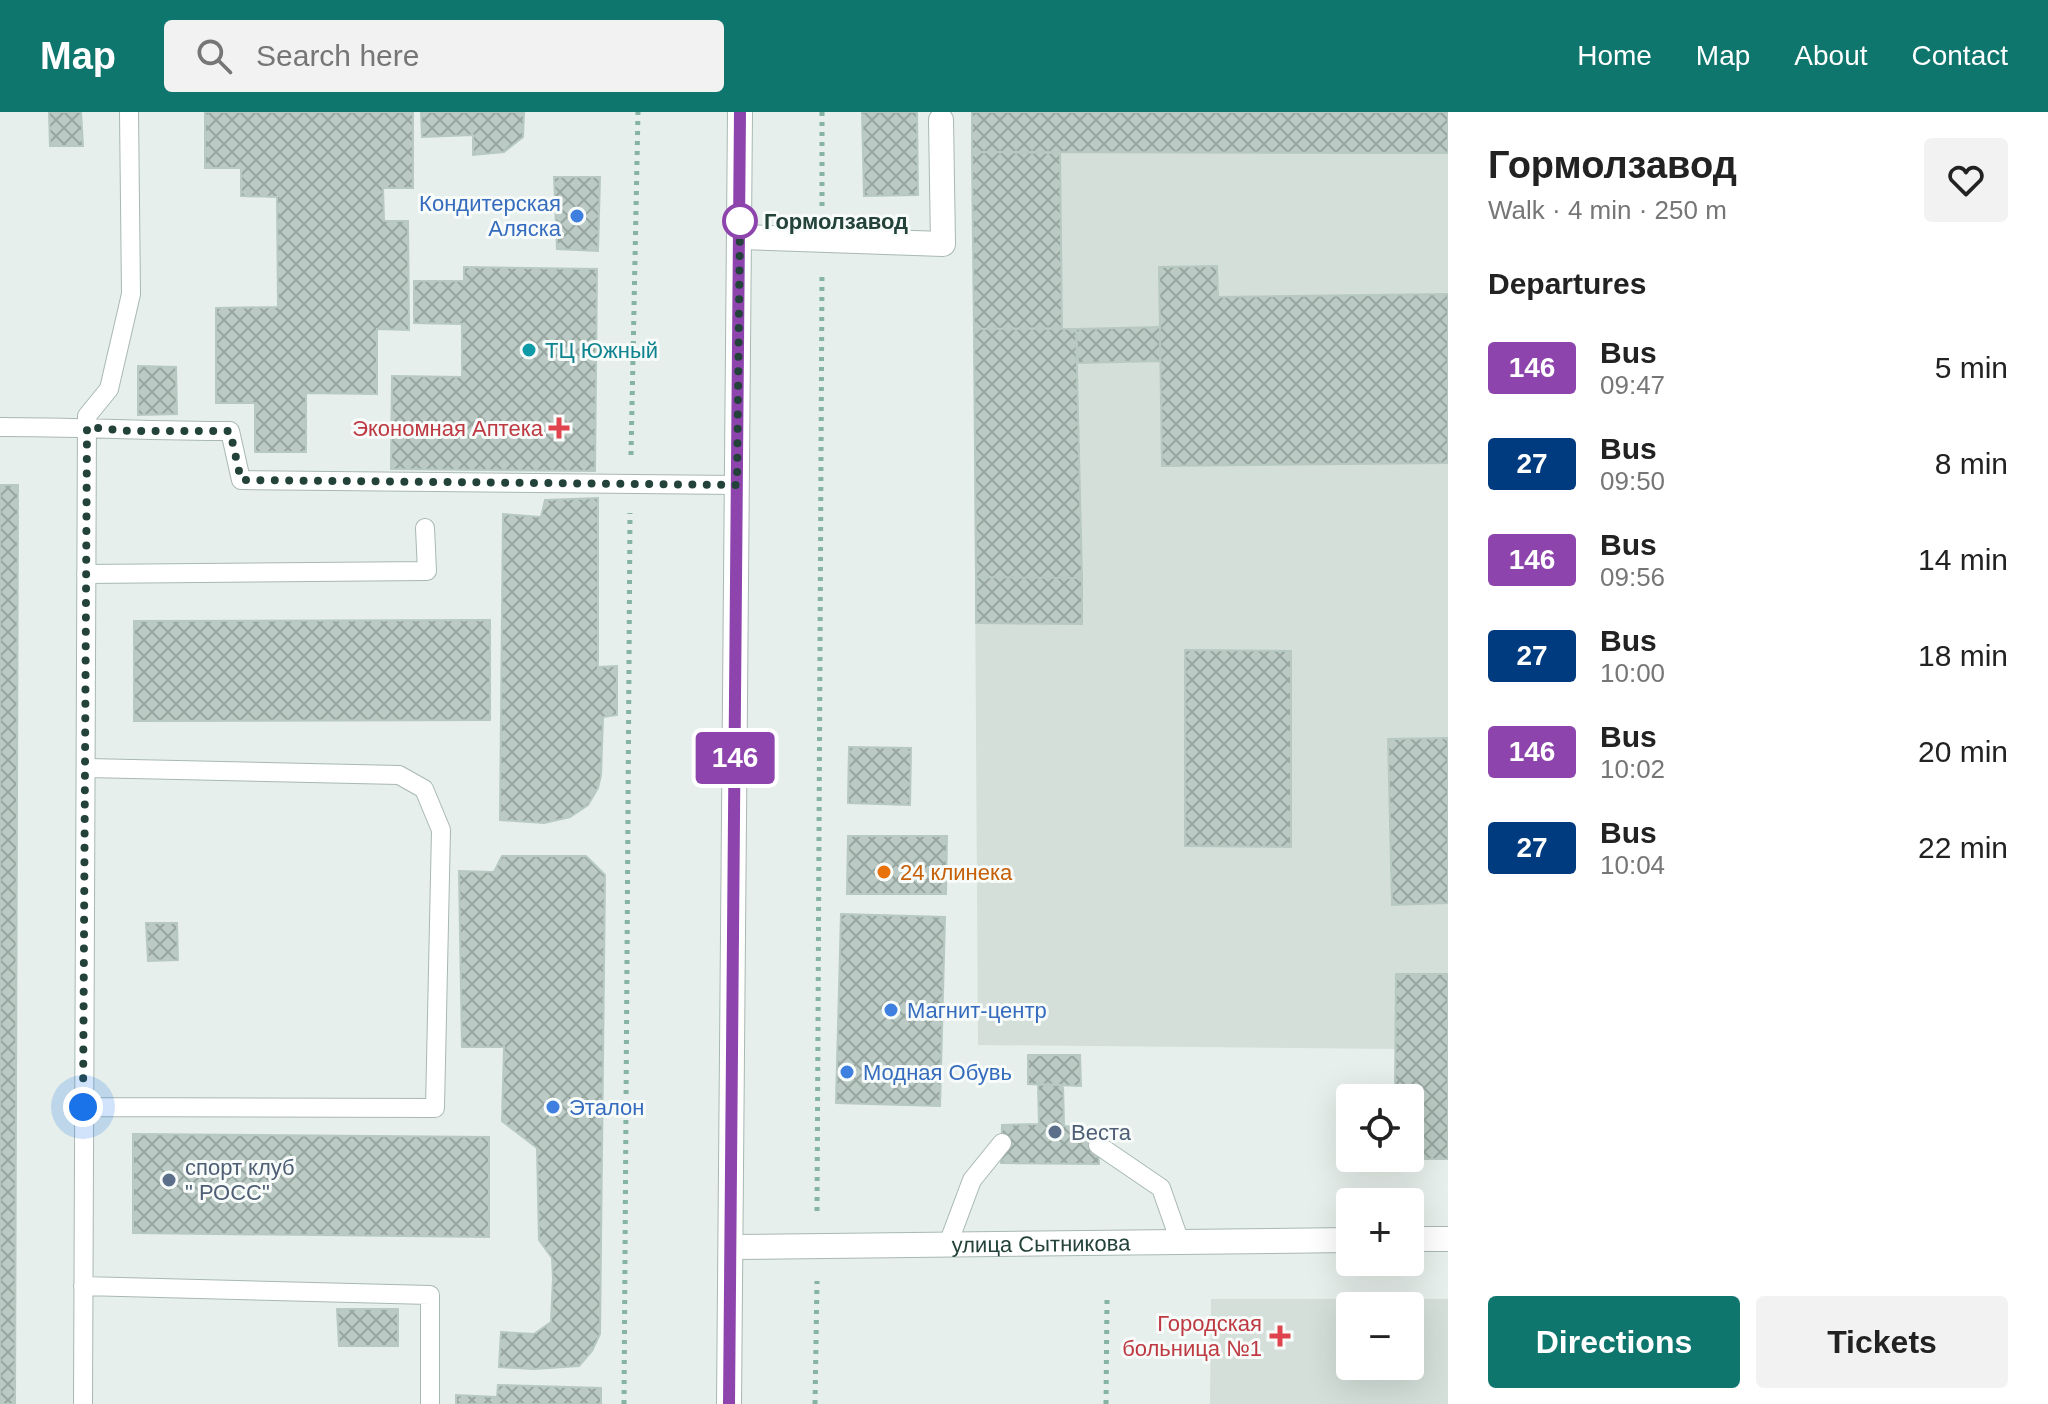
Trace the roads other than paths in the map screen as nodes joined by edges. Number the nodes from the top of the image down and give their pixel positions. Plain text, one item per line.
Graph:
1 (129, 112) edge
2 (740, 112) edge
3 (941, 120) dead end
4 (740, 237) junction
5 (0, 427) edge
6 (87, 427) junction
7 (737, 485) junction
8 (425, 528) dead end
9 (86, 574) junction
10 (87, 768) junction
11 (83, 1107) junction
12 (1002, 1143) dead end
13 (1098, 1145) dead end
14 (1424, 1239) edge
15 (1448, 1239) edge
16 (1336, 1240) edge
17 (1180, 1242) junction
18 (948, 1244) junction
19 (731, 1247) junction
20 (83, 1286) junction
21 (83, 1404) edge
22 (430, 1404) edge
23 (729, 1404) edge

1 - 6 lane
2 - 4 street
3 - 4 street
4 - 7 street
5 - 6 lane
6 - 7 lane
6 - 9 lane
7 - 19 street
8 - 9 lane
9 - 10 lane
10 - 11 lane
10 - 11 lane
11 - 20 lane
12 - 18 lane
13 - 17 lane
14 - 15 street
16 - 17 street, улица Сытникова
17 - 18 street, улица Сытникова
18 - 19 street, улица Сытникова
19 - 23 street
20 - 21 lane
20 - 22 lane

